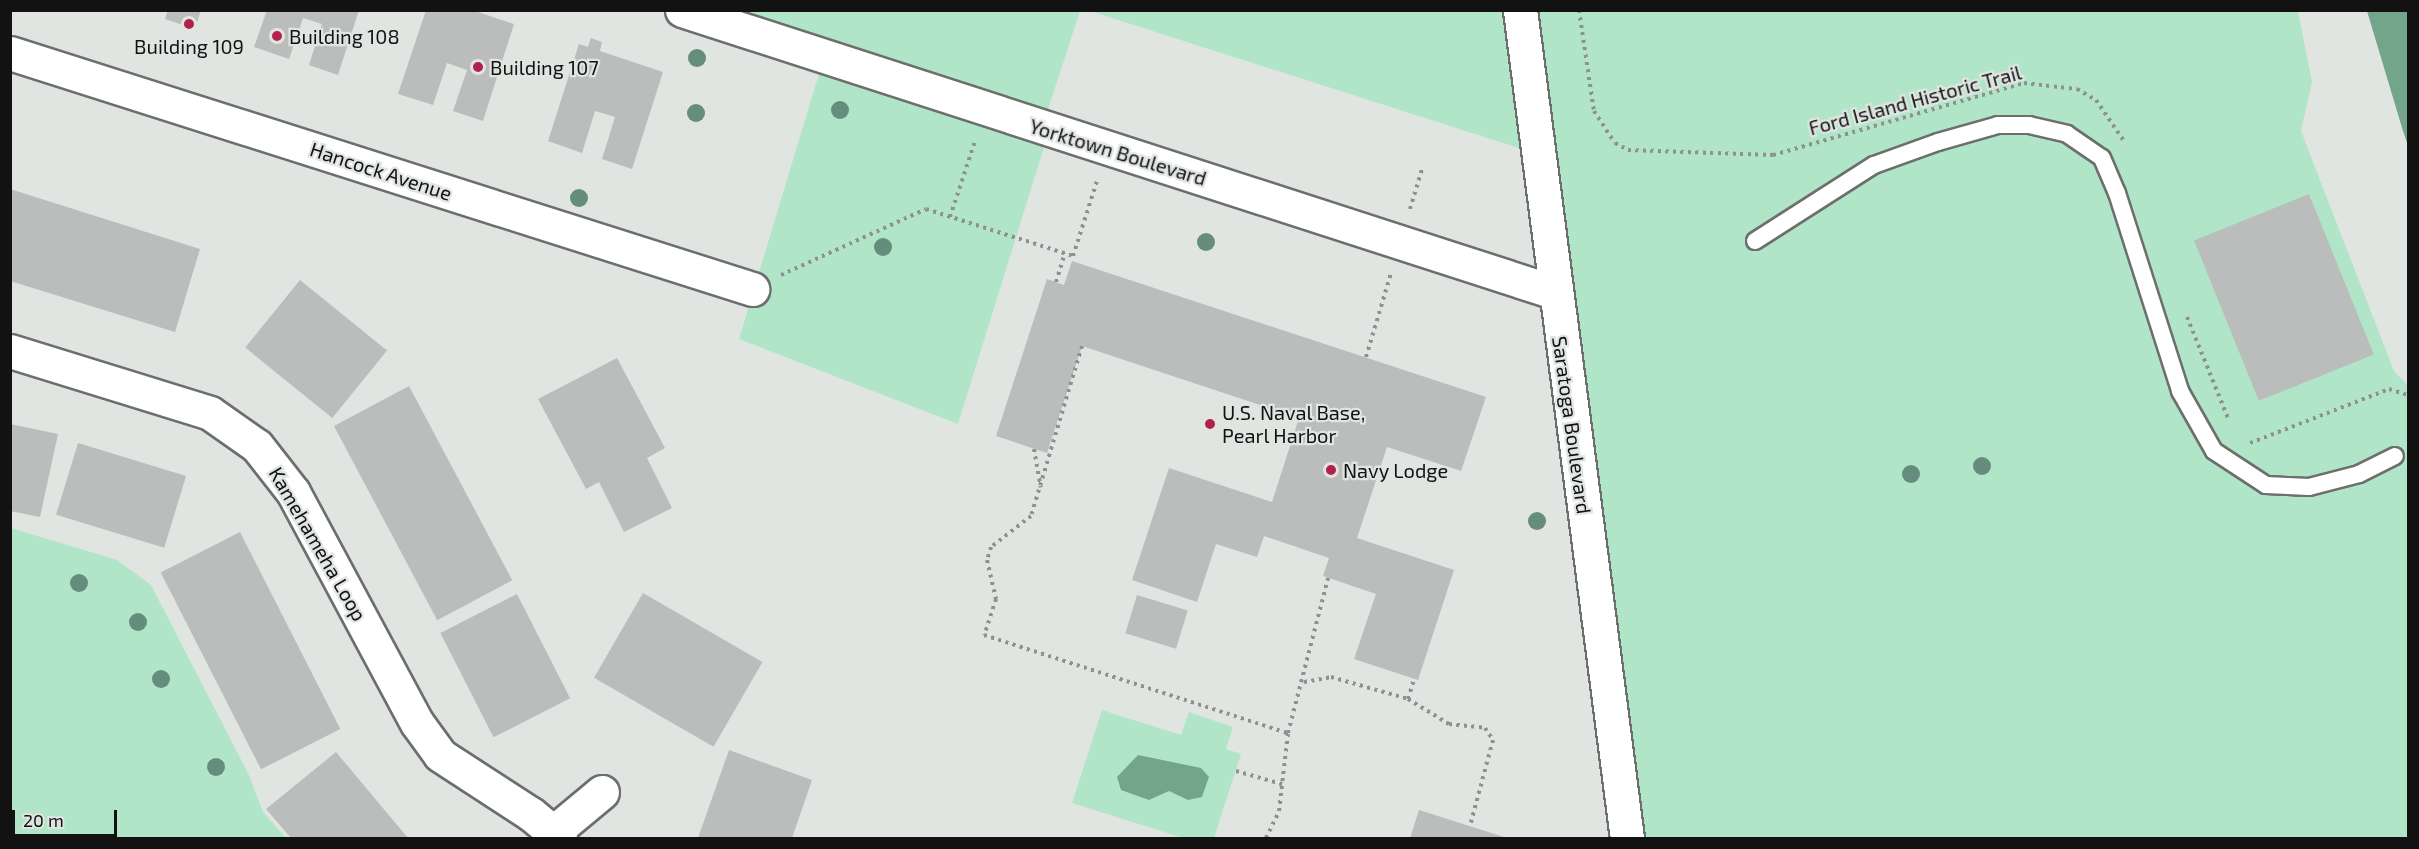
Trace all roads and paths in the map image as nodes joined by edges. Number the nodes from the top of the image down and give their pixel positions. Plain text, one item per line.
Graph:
1 (682, 10) edge
2 (1520, 10) edge
3 (1579, 10) edge
4 (10, 53) edge
5 (985, 110) junction
6 (2126, 144) dead end
7 (1108, 149) junction
8 (950, 217) junction
9 (1755, 241) dead end
10 (1065, 253) junction
11 (1056, 282) dead end
12 (752, 289) joint
13 (1554, 292) junction
14 (2182, 305) dead end
15 (1082, 346) dead end
16 (10, 351) edge
17 (2409, 395) edge
18 (2232, 426) dead end
19 (2242, 444) dead end
20 (1034, 449) dead end
21 (2395, 456) dead end
22 (1041, 488) junction
23 (1328, 578) dead end
24 (1414, 679) dead end
25 (1304, 682) junction
26 (1408, 699) junction
27 (1288, 733) junction
28 (1236, 771) dead end
29 (1285, 785) junction
30 (602, 792) dead end
31 (1470, 826) dead end
32 (557, 835) edge
33 (1266, 838) edge
34 (1627, 838) edge

1 - 5 street, Yorktown Boulevard
2 - 13 street, Saratoga Boulevard
3 - 6 path, Ford Island Historic Trail
4 - 12 street, Hancock Avenue
5 - 7 street, Yorktown Boulevard
5 - 8 path
7 - 10 path
7 - 13 street, Yorktown Boulevard
8 - 10 path
8 - 12 path
9 - 21 lane
10 - 11 path
13 - 34 street, Saratoga Boulevard
14 - 18 path
15 - 22 path
16 - 32 street, Kamehameha Loop
17 - 19 path
20 - 22 path
22 - 27 path
23 - 25 path
24 - 26 path
25 - 26 path
25 - 27 path
26 - 31 path
27 - 29 path
28 - 29 path
29 - 33 path
30 - 32 street, Kamehameha Loop

